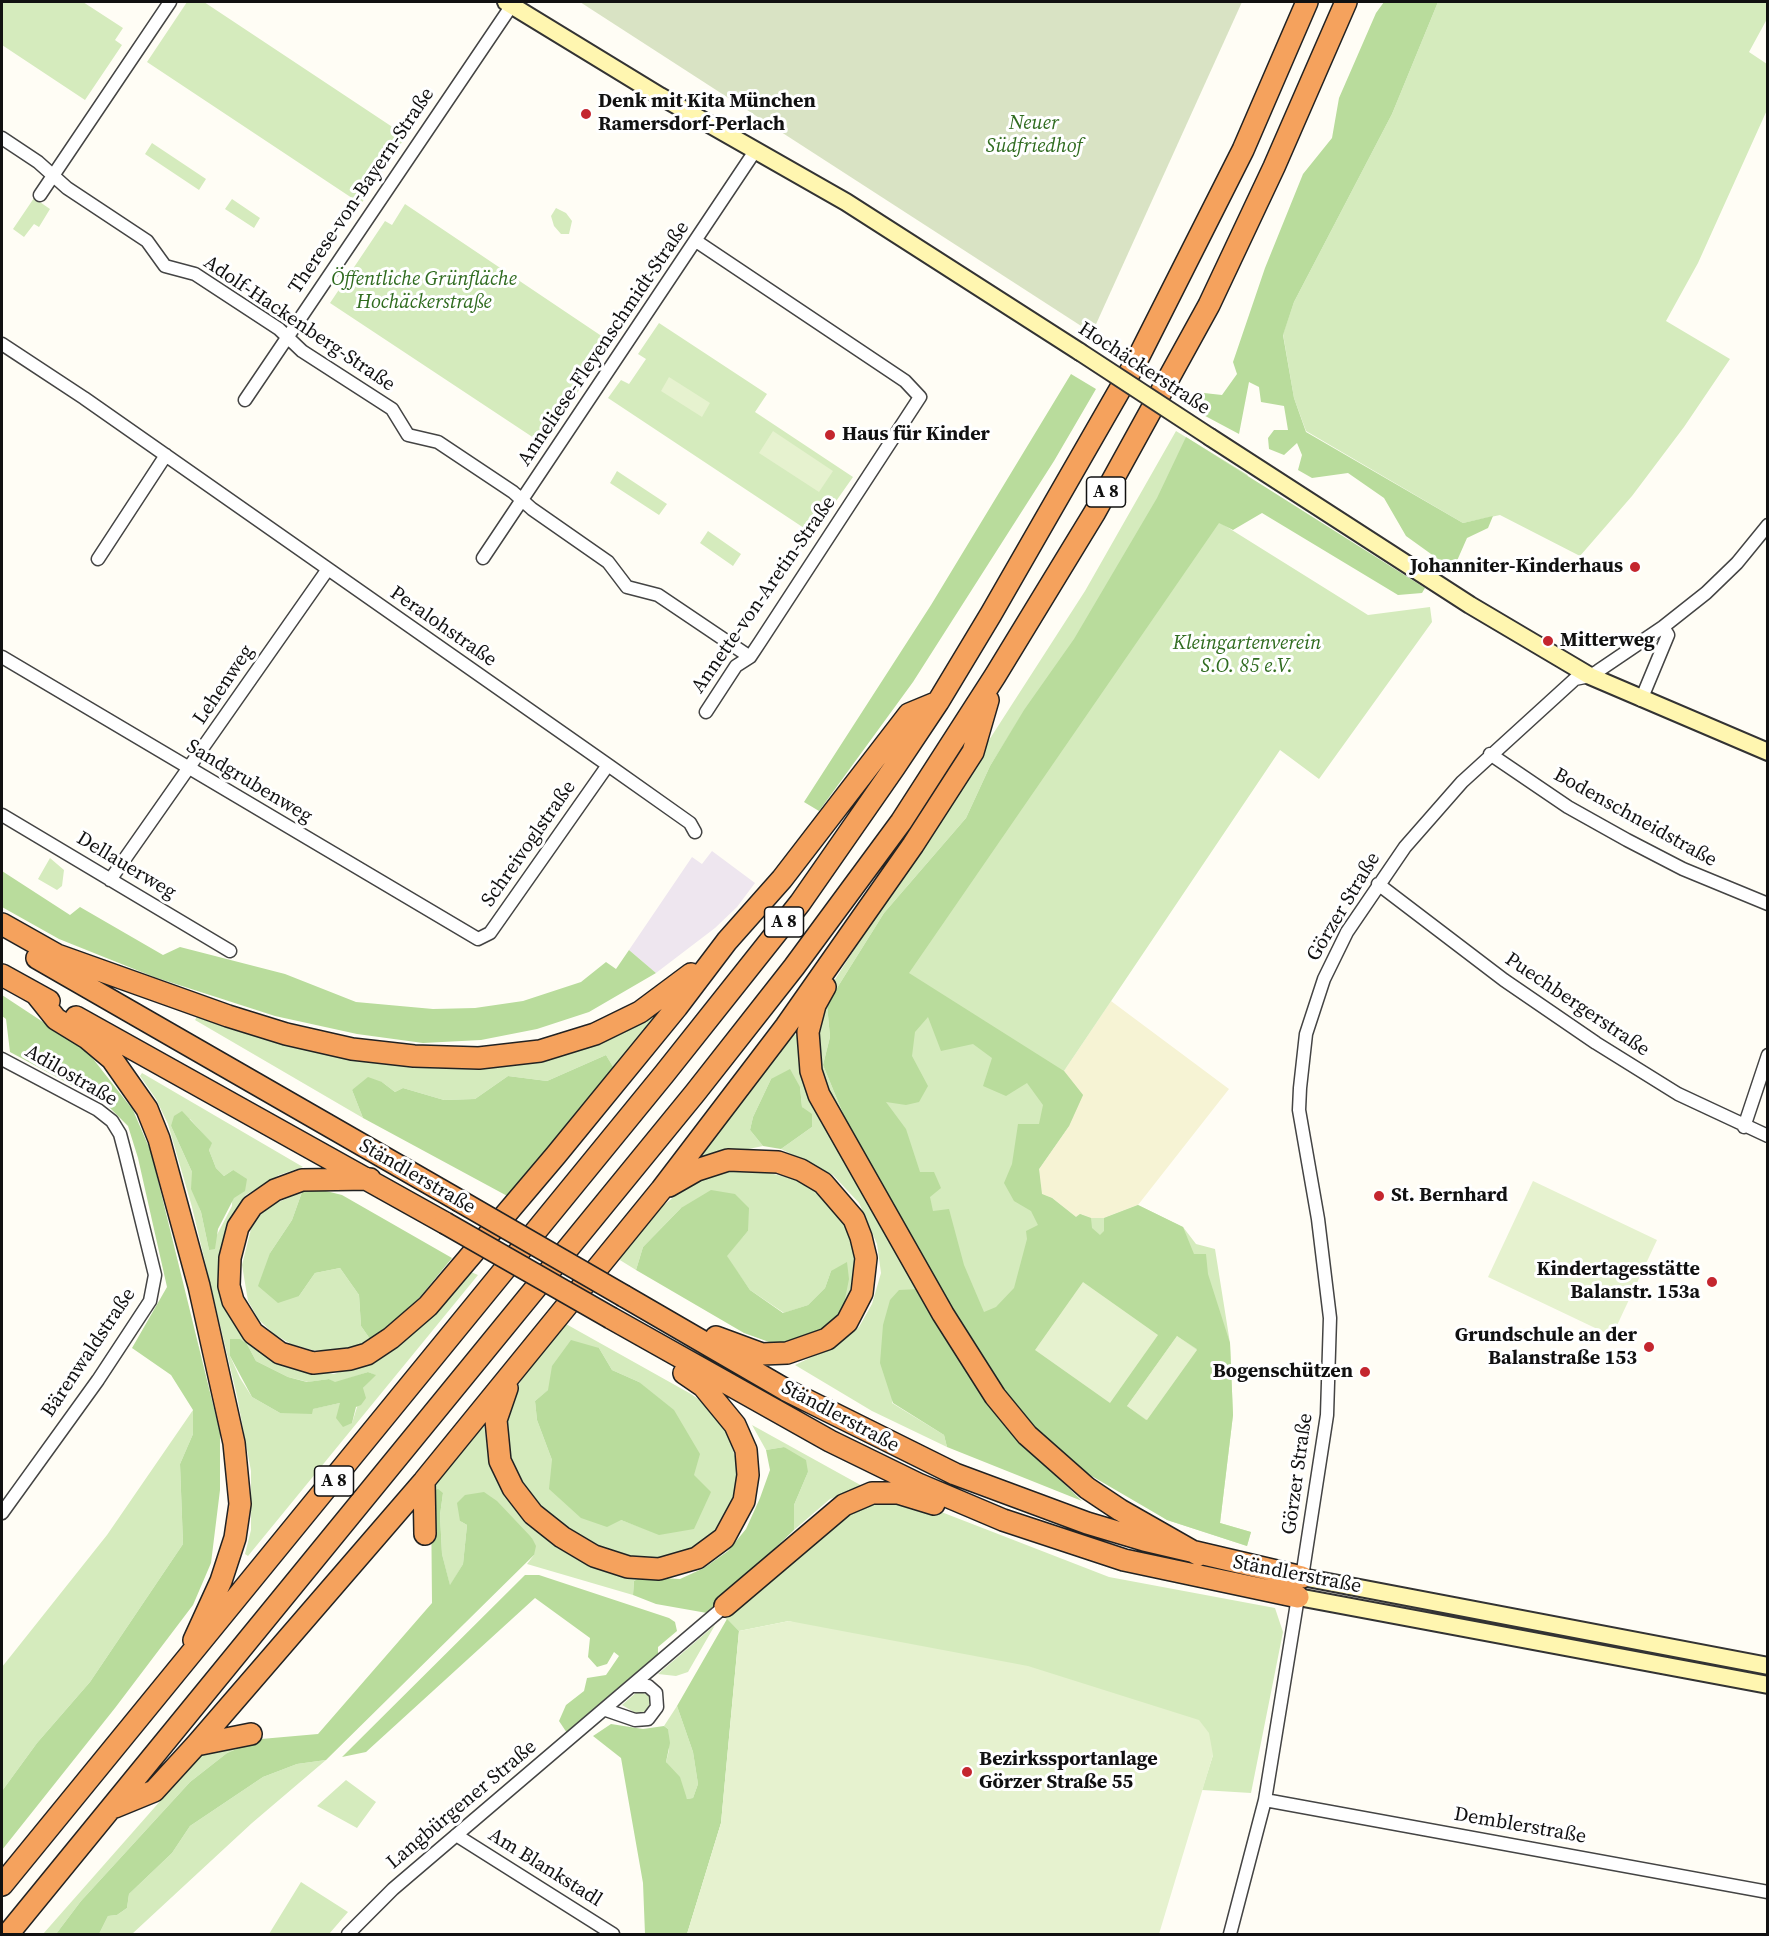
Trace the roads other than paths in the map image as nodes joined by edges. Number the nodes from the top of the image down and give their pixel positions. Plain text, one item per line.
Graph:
1 (170, 2) edge
2 (1307, 2) edge
3 (1346, 2) edge
4 (509, 3) edge
5 (2, 138) edge
6 (755, 151) junction
7 (53, 176) junction
8 (40, 195) dead end
9 (696, 241) junction
10 (287, 338) junction
11 (2, 347) edge
12 (245, 400) dead end
13 (166, 455) junction
14 (522, 501) junction
15 (1767, 525) edge
16 (483, 558) dead end
17 (98, 559) dead end
18 (328, 569) junction
19 (1663, 627) junction
20 (2, 657) edge
21 (750, 657) junction
22 (995, 676) junction
23 (1590, 676) junction
24 (1641, 700) junction
25 (938, 702) junction
26 (706, 712) dead end
27 (1767, 752) edge
28 (1490, 754) junction
29 (608, 765) junction
30 (190, 769) junction
31 (2, 816) edge
32 (695, 832) dead end
33 (110, 880) junction
34 (1378, 884) junction
35 (1767, 904) edge
36 (870, 908) junction
37 (2, 924) edge
38 (2, 938) edge
39 (478, 939) joint
40 (727, 941) junction
41 (230, 951) dead end
42 (2, 975) edge
43 (36, 994) junction
44 (1767, 1055) edge
45 (2, 1059) edge
46 (1744, 1127) junction
47 (1767, 1136) edge
48 (127, 1164) joint
49 (370, 1179) junction
50 (661, 1190) junction
51 (663, 1319) junction
52 (618, 1322) junction
53 (516, 1369) junction
54 (424, 1481) junction
55 (2, 1513) edge
56 (1004, 1520) junction
57 (425, 1534) dead end
58 (1199, 1555) junction
59 (1300, 1587) junction
60 (724, 1606) joint
61 (1767, 1666) edge
62 (182, 1668) junction
63 (1767, 1685) edge
64 (633, 1686) junction
65 (606, 1710) junction
66 (251, 1734) dead end
67 (196, 1745) junction
68 (1264, 1800) junction
69 (112, 1809) junction
70 (456, 1835) junction
71 (2, 1885) edge
72 (1767, 1892) edge
73 (1230, 1934) edge
74 (8, 1935) edge
75 (348, 1935) edge
76 (613, 1935) edge

1 - 7 street
2 - 25 highway, A 8
3 - 22 highway, A 8
4 - 6 street, Hochäckerstraße
4 - 10 street, Therese-von-Bayern-Straße
5 - 7 street, Adolf-Hackenberg-Straße
6 - 9 street, Anneliese-Fleyenschmidt-Straße
6 - 23 street, Hochäckerstraße, bridge
7 - 8 street
7 - 10 street, Adolf-Hackenberg-Straße
9 - 14 street, Anneliese-Fleyenschmidt-Straße
9 - 21 street, Annette-von-Aretin-Straße
10 - 12 street, Therese-von-Bayern-Straße
10 - 14 street, Adolf-Hackenberg-Straße
11 - 13 street, Peralohstraße
13 - 17 street
13 - 18 street, Peralohstraße
14 - 16 street, Anneliese-Fleyenschmidt-Straße
14 - 21 street, Adolf-Hackenberg-Straße
15 - 19 street, Görzer Straße
18 - 29 street, Peralohstraße
18 - 30 street, Lehenweg
19 - 23 street, Görzer Straße
19 - 24 street
20 - 30 street, Sandgrubenweg
21 - 26 street, Annette-von-Aretin-Straße
22 - 36 highway
22 - 69 highway, A 8
23 - 24 street, Hochäckerstraße
23 - 28 street, Görzer Straße
24 - 27 street, Hochäckerstraße
25 - 40 highway
25 - 62 highway, A 8
28 - 34 street, Görzer Straße
28 - 35 street, Bodenschneidstraße
29 - 32 street, Peralohstraße
29 - 39 street, Schreivoglstraße
30 - 33 street, Lehenweg
30 - 39 street, Sandgrubenweg
31 - 33 street, Dellauerweg
33 - 41 street, Dellauerweg
34 - 46 street, Puechbergerstraße
34 - 59 street, Görzer Straße
36 - 50 highway
36 - 58 highway
37 - 40 highway
38 - 51 highway, Ständlerstraße, bridge
40 - 49 highway
42 - 43 highway, Ständlerstraße
43 - 49 highway, Ständlerstraße
43 - 62 highway
44 - 46 street
45 - 48 street, Adilostraße
46 - 47 street, Puechbergerstraße
48 - 55 street, Bärenwaldstraße
49 - 52 highway, Ständlerstraße, bridge
50 - 51 highway
50 - 53 highway
51 - 58 highway, Ständlerstraße
52 - 53 highway
52 - 56 highway, Ständlerstraße
53 - 54 highway
54 - 57 highway
54 - 67 highway
56 - 59 highway, Ständlerstraße
56 - 60 highway
58 - 59 highway, Ständlerstraße
59 - 61 street, Ständlerstraße
59 - 63 street, Ständlerstraße
59 - 68 street, Görzer Straße
60 - 64 street, Langbürgener Straße
62 - 71 highway, A 8
64 - 65 street, Langbürgener Straße
64 - 65 street
65 - 70 street, Langbürgener Straße
66 - 67 highway
67 - 69 highway
68 - 72 street, Demblerstraße
68 - 73 street, Görzer Straße
69 - 74 highway, A 8
70 - 75 street, Langbürgener Straße
70 - 76 street, Am Blankstadl

